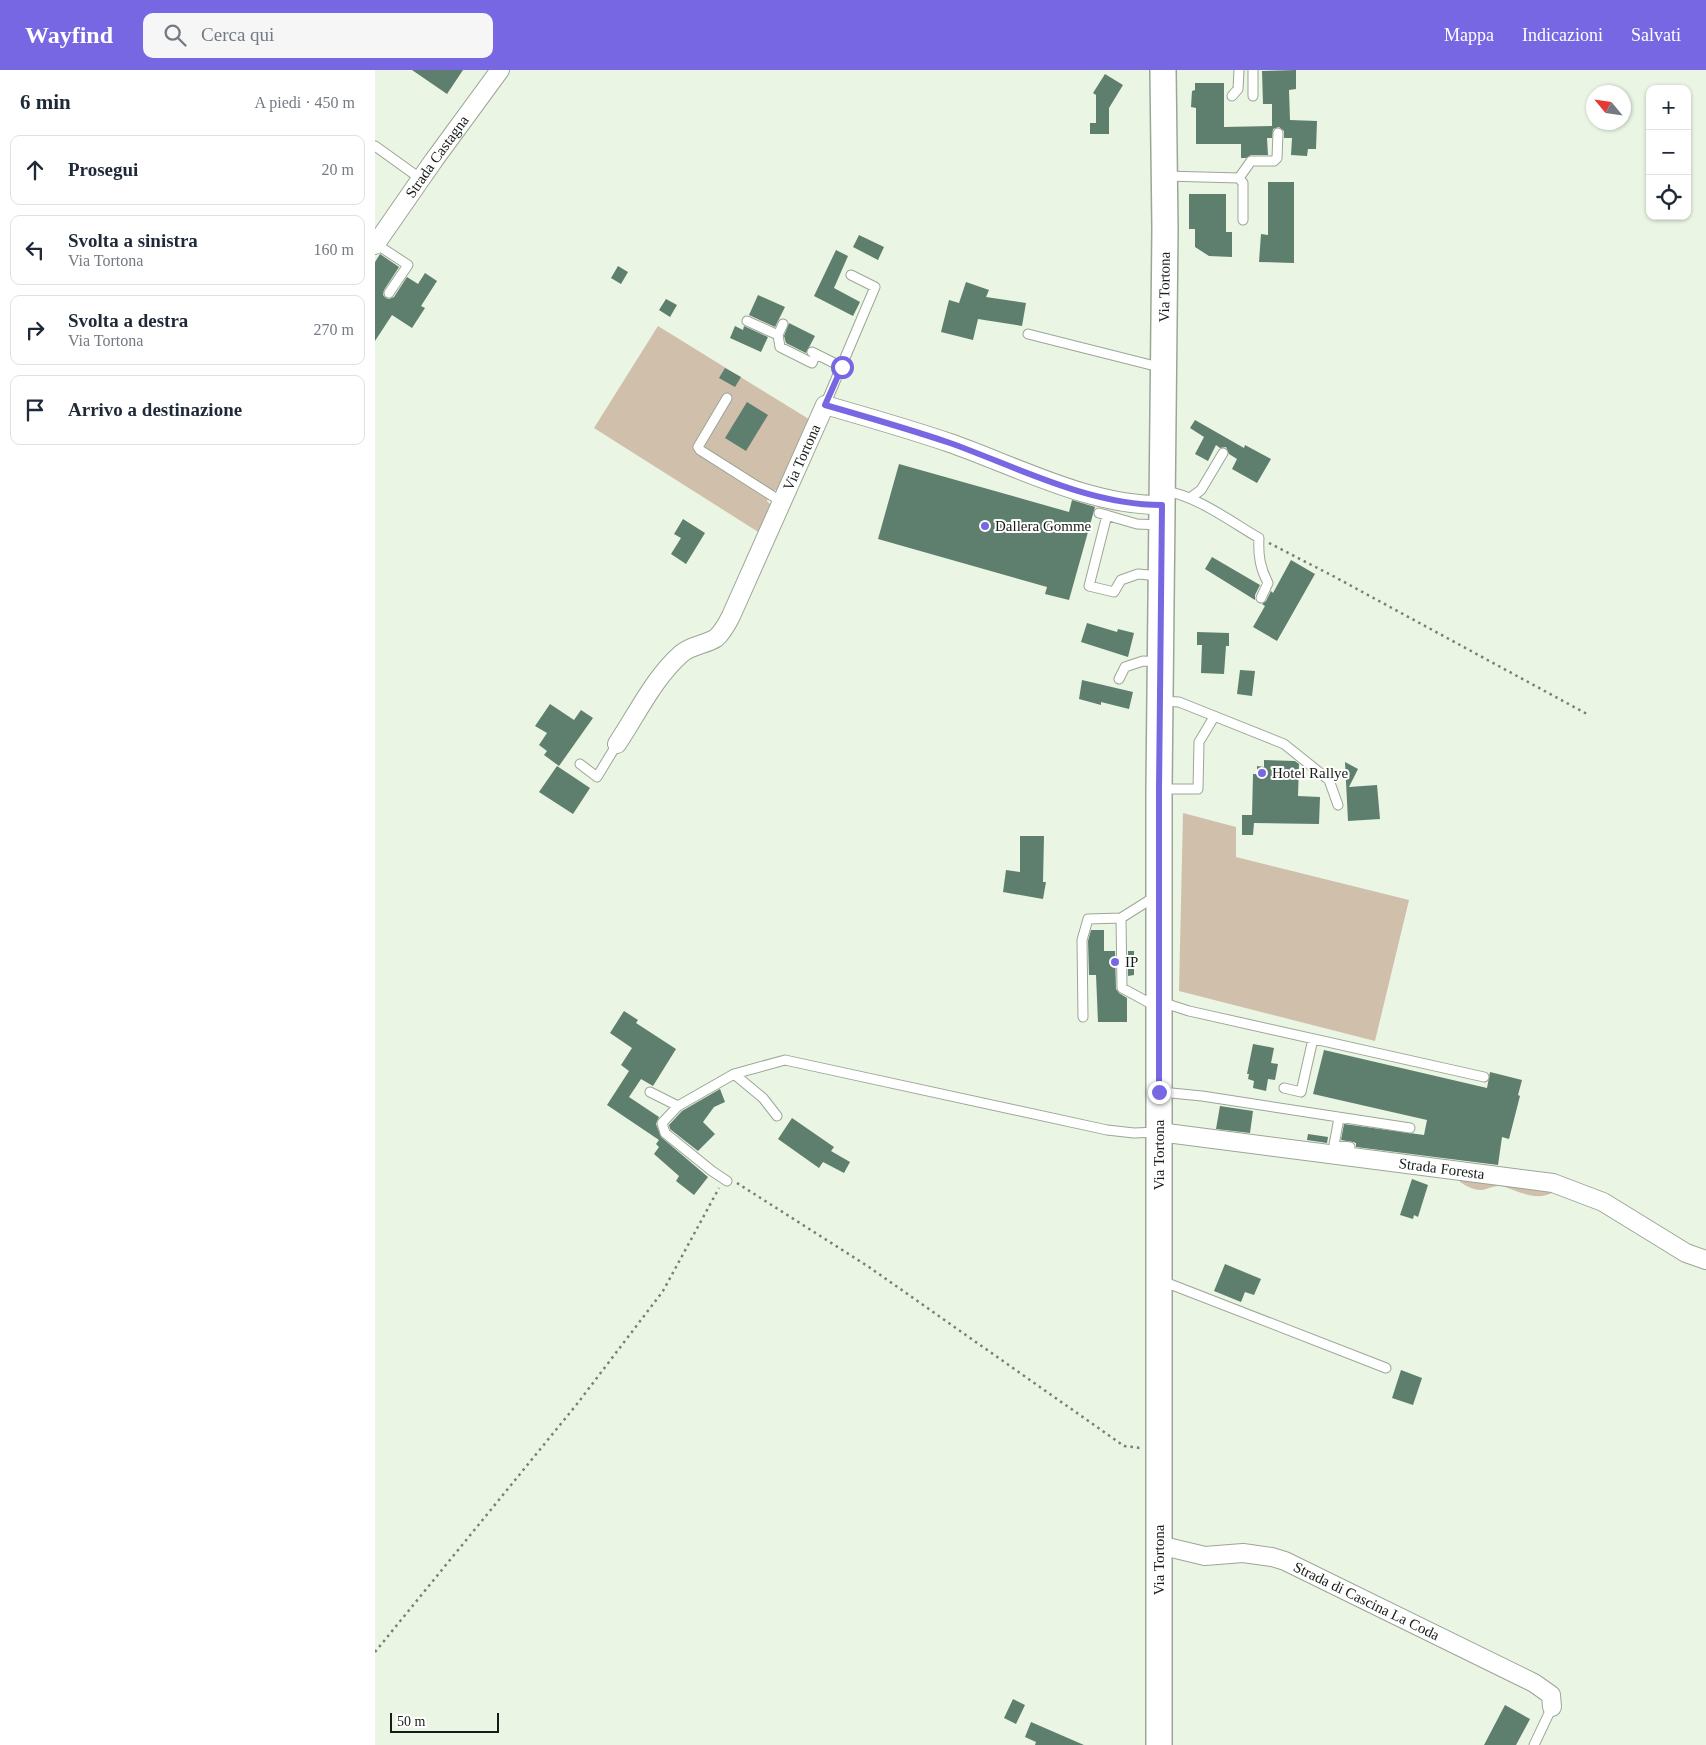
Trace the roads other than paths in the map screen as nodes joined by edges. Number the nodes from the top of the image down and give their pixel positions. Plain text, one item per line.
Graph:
1 (500, 70) edge
2 (1163, 70) edge
3 (1239, 70) edge
4 (1253, 70) edge
5 (1232, 96) dead end
6 (1253, 96) dead end
7 (1278, 133) dead end
8 (375, 146) edge
9 (1165, 176) junction
10 (421, 178) junction
11 (1239, 178) junction
12 (1243, 220) dead end
13 (375, 245) edge
14 (851, 275) dead end
15 (389, 293) dead end
16 (747, 321) dead end
17 (783, 324) dead end
18 (1028, 334) dead end
19 (778, 335) junction
20 (842, 367) junction
21 (1163, 368) junction
22 (727, 398) dead end
23 (825, 405) junction
24 (1223, 453) dead end
25 (1190, 498) junction
26 (782, 502) junction
27 (1162, 507) junction
28 (1161, 576) junction
29 (1261, 598) dead end
30 (1160, 662) junction
31 (1119, 679) dead end
32 (1160, 701) junction
33 (1214, 717) junction
34 (617, 744) joint
35 (580, 764) dead end
36 (1159, 789) junction
37 (1338, 806) dead end
38 (1159, 895) junction
39 (1121, 918) junction
40 (1159, 1005) junction
41 (1083, 1017) dead end
42 (1313, 1040) junction
43 (734, 1074) junction
44 (1484, 1077) dead end
45 (1283, 1088) dead end
46 (650, 1092) dead end
47 (1159, 1092) junction
48 (678, 1106) junction
49 (777, 1116) dead end
50 (1339, 1118) junction
51 (1410, 1128) dead end
52 (1159, 1132) junction
53 (1350, 1147) dead end
54 (727, 1181) road end
55 (1706, 1260) edge
56 (1159, 1280) junction
57 (1386, 1368) dead end
58 (1159, 1545) junction
59 (1552, 1707) joint
60 (1159, 1745) edge
61 (1534, 1745) edge

1 - 10 street, Strada Castagna
2 - 9 main road, Via Tortona
3 - 5 lane
4 - 6 lane
7 - 11 lane
8 - 10 lane
9 - 11 lane
9 - 21 main road, Via Tortona
10 - 13 street, Strada Castagna
11 - 12 lane
13 - 15 lane
14 - 20 lane
16 - 19 lane
17 - 19 lane
18 - 21 lane
19 - 20 lane
20 - 23 lane
21 - 27 main road, Via Tortona
22 - 26 lane
23 - 26 street, Via Tortona
23 - 27 street, Via Tortona
24 - 25 lane
25 - 27 lane
25 - 29 lane
26 - 34 street, Via Tortona
27 - 28 main road, Via Tortona
27 - 28 lane
28 - 30 main road, Via Tortona
30 - 31 lane
30 - 32 main road, Via Tortona
32 - 33 lane
32 - 36 main road, Via Tortona
33 - 36 lane
33 - 37 lane
34 - 35 lane
36 - 38 main road, Via Tortona
38 - 39 lane
38 - 40 main road, Via Tortona
39 - 40 lane
39 - 41 lane
40 - 42 lane
40 - 47 main road, Via Tortona
42 - 44 lane
42 - 45 lane
43 - 48 lane
43 - 49 lane
43 - 52 lane
46 - 48 lane
47 - 50 lane
47 - 52 main road, Via Tortona
48 - 54 lane
50 - 51 lane
50 - 53 lane
52 - 55 street, Strada Foresta
52 - 56 main road, Via Tortona
56 - 57 lane
56 - 58 main road, Via Tortona
58 - 59 street, Strada di Cascina La Coda
58 - 60 main road, Via Tortona
59 - 61 lane

